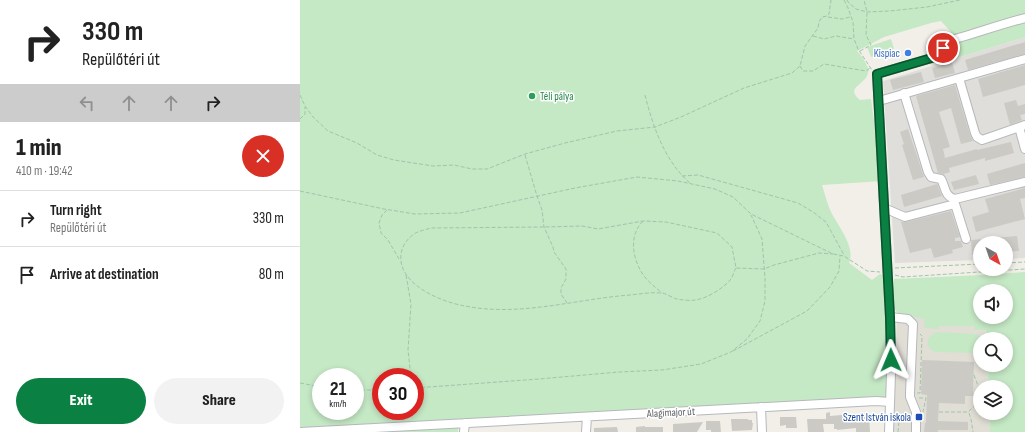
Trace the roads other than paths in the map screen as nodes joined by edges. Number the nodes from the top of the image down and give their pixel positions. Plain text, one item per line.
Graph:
1 (1025, 18) edge
2 (1025, 59) edge
3 (960, 78) junction
4 (904, 93) junction
5 (878, 101) junction
6 (1022, 126) edge
7 (1025, 149) edge
8 (1025, 182) edge
9 (884, 208) junction
10 (966, 239) dead end
11 (890, 317) junction
12 (876, 401) junction
13 (890, 402) junction
14 (761, 407) junction
15 (889, 416) junction
16 (587, 417) junction
17 (465, 423) junction
18 (300, 432) edge
19 (464, 432) edge
20 (586, 432) edge
21 (762, 432) edge
22 (888, 432) edge
23 (916, 432) edge

1 - 5 street
2 - 3 street
3 - 4 street
3 - 6 street
4 - 5 street
4 - 8 street
5 - 9 street
6 - 7 street
9 - 10 street
9 - 11 street
11 - 13 street
11 - 23 street
12 - 13 street, Alagimajor út
12 - 14 street, Alagimajor út
12 - 15 street
13 - 15 street
14 - 16 street, Alagimajor út
14 - 21 street
15 - 22 street
16 - 17 street, Alagimajor út
16 - 20 street
17 - 18 street, Alagimajor út
17 - 19 street

